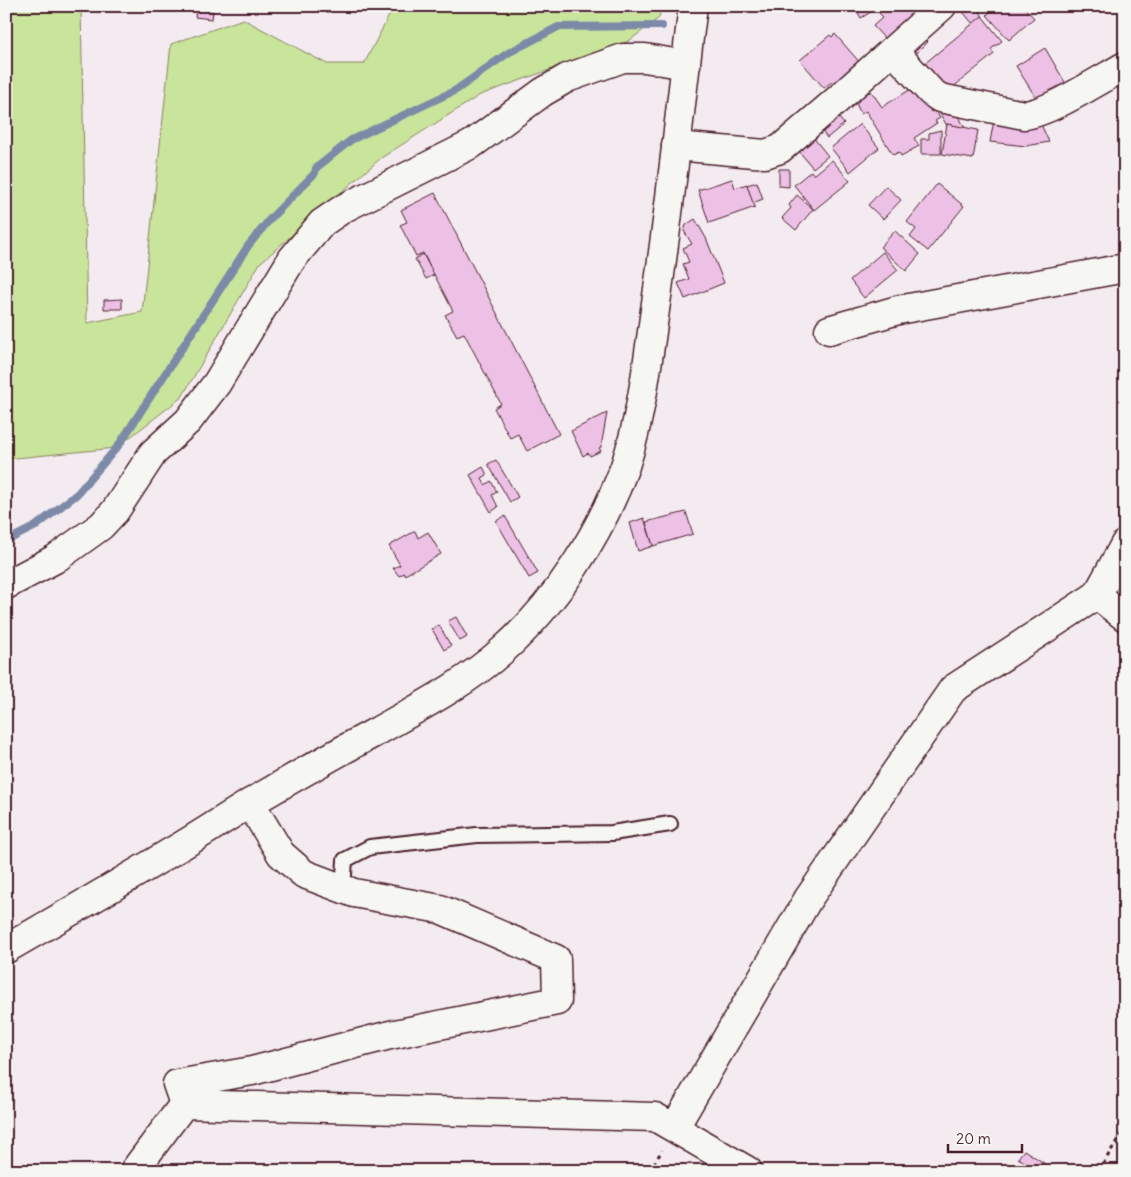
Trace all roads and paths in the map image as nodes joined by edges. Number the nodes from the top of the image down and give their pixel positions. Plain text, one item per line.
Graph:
1 (693, 6) edge
2 (942, 6) edge
3 (893, 50) junction
4 (686, 64) junction
5 (1125, 66) edge
6 (676, 146) junction
7 (1125, 268) edge
8 (829, 330) dead end
9 (1125, 544) edge
10 (6, 585) edge
11 (1097, 595) junction
12 (1125, 618) edge
13 (250, 803) junction
14 (670, 824) dead end
15 (342, 889) junction
16 (6, 949) edge
17 (184, 1104) junction
18 (675, 1127) junction
19 (1125, 1127) edge
20 (134, 1171) edge
21 (748, 1171) edge
22 (1100, 1171) edge

1 - 4 street
2 - 3 street
3 - 5 street
3 - 6 street
4 - 6 street
4 - 10 street
6 - 13 street
7 - 8 street
9 - 11 street
11 - 12 street
11 - 18 street
13 - 15 street
13 - 16 street
14 - 15 lane
15 - 17 street
17 - 18 street
17 - 20 street
18 - 21 street
19 - 22 path

